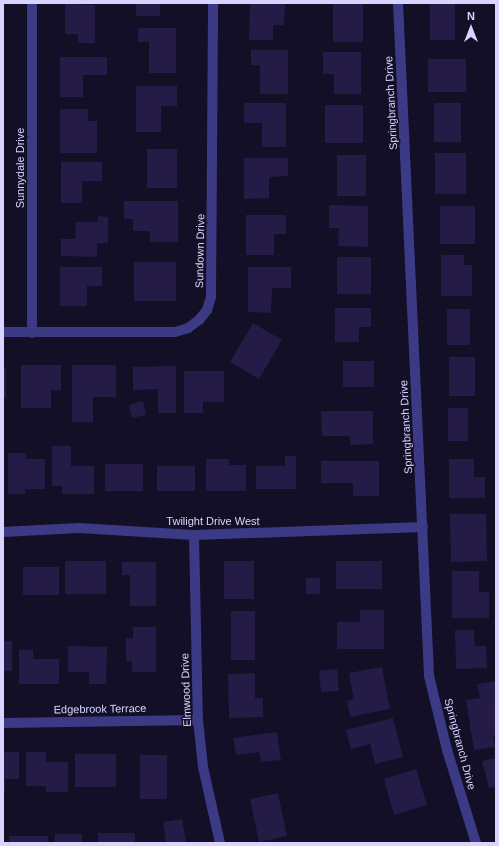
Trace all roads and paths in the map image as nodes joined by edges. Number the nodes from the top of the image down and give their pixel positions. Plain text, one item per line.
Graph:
1 (32, 3) edge
2 (213, 3) edge
3 (398, 3) edge
4 (3, 332) edge
5 (32, 333) junction
6 (422, 527) junction
7 (3, 532) edge
8 (194, 535) junction
9 (198, 720) junction
10 (3, 723) edge
11 (220, 843) edge
12 (476, 843) edge

1 - 5 street, Sunnydale Drive
2 - 5 street, Sundown Drive
3 - 6 street, Springbranch Drive
4 - 5 street, Sundown Drive
6 - 8 street, Twilight Drive West
6 - 12 street, Springbranch Drive
7 - 8 street, Twilight Drive West
8 - 9 street, Elmwood Drive
9 - 10 street, Edgebrook Terrace
9 - 11 street, Elmwood Drive

